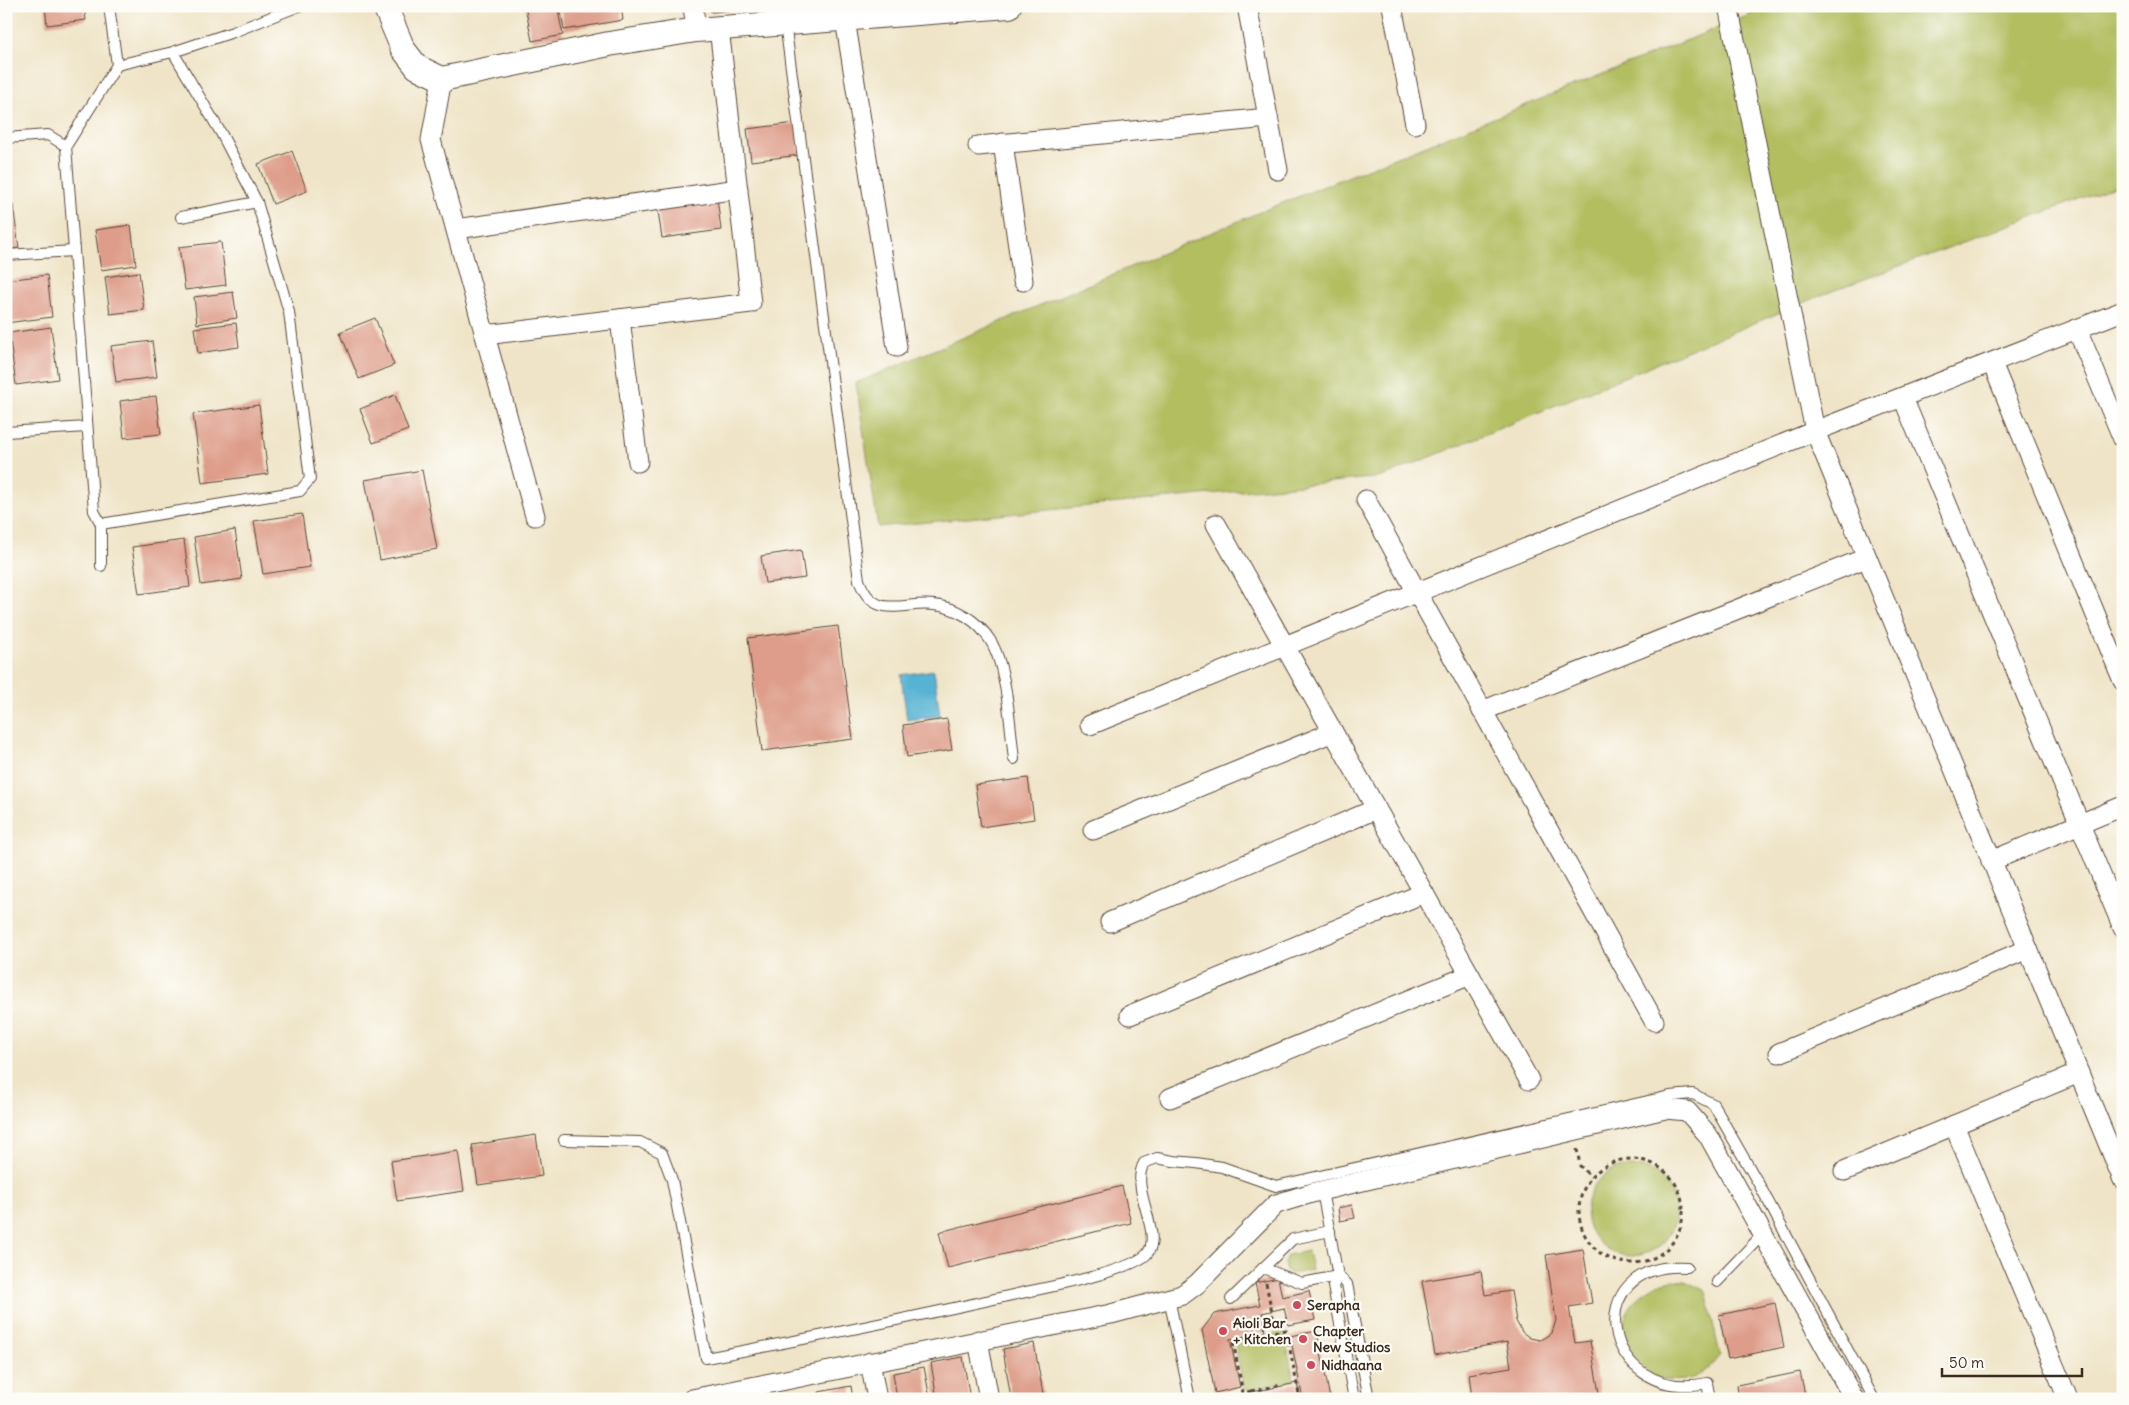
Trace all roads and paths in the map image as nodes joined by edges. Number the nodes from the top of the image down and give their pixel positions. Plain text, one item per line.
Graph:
1 (109, 6) edge
2 (299, 6) edge
3 (385, 6) edge
4 (693, 6) edge
5 (1003, 6) edge
6 (1009, 6) edge
7 (1247, 6) edge
8 (1392, 6) edge
9 (1728, 6) edge
10 (910, 10) edge
11 (815, 14) edge
12 (844, 19) junction
13 (785, 23) junction
14 (719, 28) junction
15 (696, 30) junction
16 (173, 52) junction
17 (117, 65) junction
18 (442, 79) junction
19 (1268, 118) junction
20 (1415, 124) dead end
21 (6, 138) edge
22 (1003, 143) junction
23 (66, 146) junction
24 (978, 146) dead end
25 (1278, 170) dead end
26 (738, 189) junction
27 (257, 202) junction
28 (181, 217) dead end
29 (456, 228) junction
30 (74, 251) junction
31 (6, 255) edge
32 (1023, 281) dead end
33 (2123, 311) edge
34 (620, 319) junction
35 (2077, 329) junction
36 (485, 335) junction
37 (897, 347) dead end
38 (1992, 363) junction
39 (1903, 398) junction
40 (87, 426) junction
41 (1814, 431) junction
42 (6, 432) edge
43 (2123, 439) edge
44 (638, 462) dead end
45 (1366, 500) dead end
46 (535, 516) dead end
47 (102, 524) junction
48 (1216, 524) dead end
49 (1866, 558) junction
50 (101, 566) dead end
51 (1417, 592) junction
52 (1285, 646) junction
53 (2123, 681) edge
54 (1482, 711) junction
55 (1090, 725) dead end
56 (1333, 732) junction
57 (1014, 759) dead end
58 (2123, 806) edge
59 (1376, 809) junction
60 (2080, 824) junction
61 (1093, 830) dead end
62 (1991, 861) junction
63 (1424, 893) junction
64 (1110, 922) dead end
65 (2123, 928) edge
66 (2028, 949) junction
67 (1470, 975) junction
68 (1130, 1016) dead end
69 (1654, 1021) dead end
70 (1779, 1053) dead end
71 (2078, 1073) junction
72 (1529, 1080) dead end
73 (1170, 1098) dead end
74 (1954, 1125) junction
75 (1574, 1131) junction
76 (564, 1140) dead end
77 (1844, 1171) dead end
78 (1591, 1178) junction
79 (2123, 1180) edge
80 (1322, 1191) junction
81 (1330, 1231) junction
82 (1763, 1234) junction
83 (1687, 1267) dead end
84 (1263, 1268) junction
85 (1338, 1276) junction
86 (1717, 1282) dead end
87 (1169, 1298) junction
88 (1231, 1299) dead end
89 (1276, 1332) junction
90 (978, 1340) junction
91 (870, 1362) junction
92 (1282, 1385) dead end
93 (1251, 1391) junction
94 (752, 1393) edge
95 (714, 1397) edge
96 (692, 1399) edge
97 (877, 1399) edge
98 (989, 1399) edge
99 (1190, 1399) edge
100 (1252, 1399) edge
101 (1300, 1399) edge
102 (1354, 1399) edge
103 (1369, 1399) edge
104 (1710, 1399) edge
105 (1854, 1399) edge
106 (1874, 1399) edge
107 (2068, 1399) edge

1 - 17 lane
2 - 16 lane
3 - 18 street
4 - 15 street
5 - 6 street
5 - 10 street
7 - 19 street
8 - 20 street
9 - 41 street
10 - 12 street
11 - 12 street
11 - 13 street
12 - 37 street
13 - 14 street
13 - 57 lane
14 - 15 street
14 - 26 street
15 - 18 street
16 - 17 lane
16 - 27 lane
17 - 23 lane
18 - 29 street
19 - 22 street
19 - 25 street
21 - 23 lane
22 - 24 street
22 - 32 street
23 - 30 lane
26 - 29 street
26 - 34 street
27 - 28 lane
27 - 47 lane
29 - 36 street
30 - 31 lane
30 - 40 lane
33 - 35 street
34 - 36 street
34 - 44 street
35 - 38 street
35 - 43 street
36 - 46 street
38 - 39 street
38 - 53 street
39 - 41 street
39 - 60 street
40 - 42 lane
40 - 47 lane
41 - 49 street
41 - 51 street
45 - 51 street
47 - 50 lane
48 - 52 street
49 - 54 street
49 - 62 street
51 - 52 street
51 - 54 street
52 - 55 street
52 - 56 street
54 - 69 street
56 - 59 street
56 - 61 street
58 - 60 street
59 - 63 street
59 - 64 street
60 - 62 street
60 - 65 street
62 - 66 street
63 - 67 street
63 - 68 street
66 - 70 street
66 - 71 street
67 - 72 street
67 - 73 street
71 - 74 street
71 - 79 street
74 - 77 street
74 - 107 street
75 - 78 path
75 - 80 street
75 - 82 street
76 - 106 lane
78 - 78 path
80 - 81 lane
80 - 87 street
81 - 84 lane
81 - 85 lane
82 - 86 lane
82 - 105 street
83 - 104 lane
84 - 85 lane
84 - 88 lane
84 - 89 path
85 - 102 lane
85 - 103 lane
87 - 90 street
87 - 99 lane
89 - 93 path
89 - 101 path
90 - 91 street
90 - 98 street
91 - 94 street
91 - 97 street
92 - 93 path
93 - 100 path
94 - 95 street
95 - 96 street

